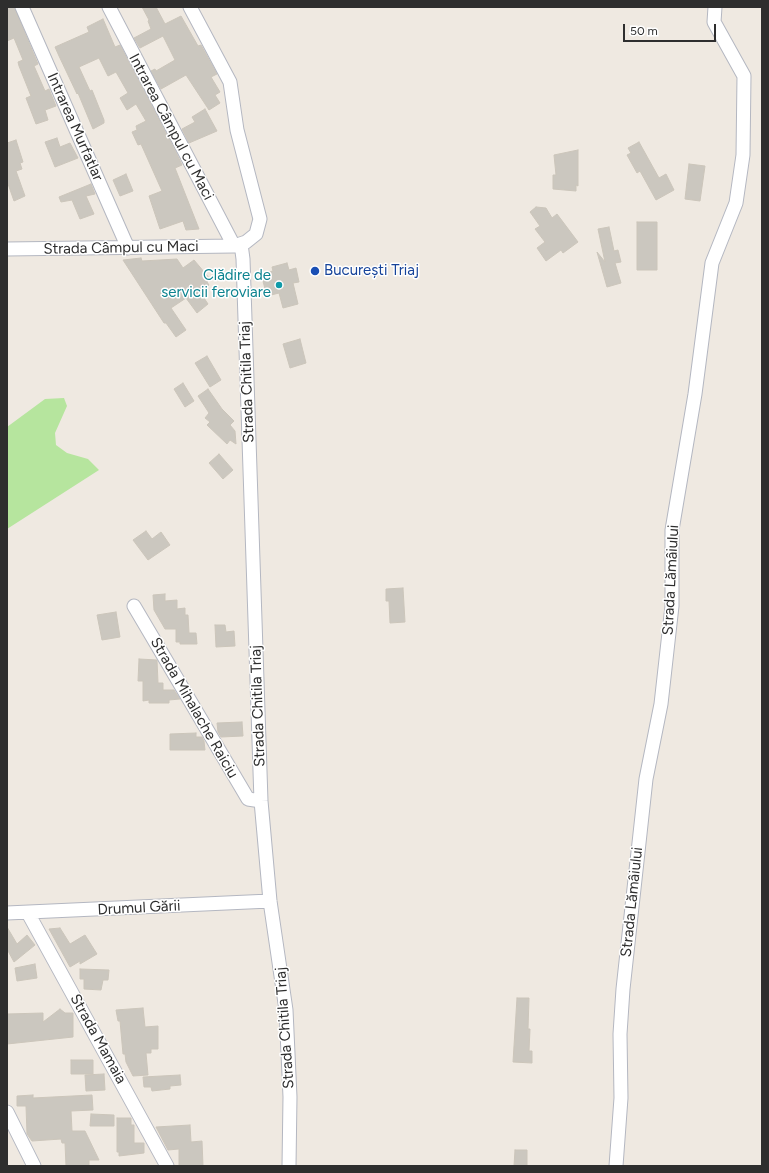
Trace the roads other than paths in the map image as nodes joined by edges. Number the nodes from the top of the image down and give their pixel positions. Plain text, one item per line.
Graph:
1 (22, 7) edge
2 (109, 7) edge
3 (190, 7) edge
4 (715, 7) edge
5 (237, 245) junction
6 (128, 248) junction
7 (7, 249) edge
8 (134, 606) dead end
9 (261, 801) junction
10 (270, 901) junction
11 (7, 913) edge
12 (28, 913) junction
13 (7, 1112) edge
14 (34, 1166) edge
15 (167, 1166) edge
16 (289, 1166) edge
17 (616, 1166) edge

1 - 6 street, Intrarea Murfatlar
2 - 5 street, Intrarea Câmpul cu Maci
3 - 5 street
4 - 17 street, Strada Lămâiului
5 - 6 street, Strada Câmpul cu Maci
5 - 9 street, Strada Chitila Triaj
6 - 7 street, Strada Câmpul cu Maci
8 - 9 street, Strada Mihalache Raiciu
9 - 10 street, Strada Chitila Triaj
10 - 12 street, Drumul Gării
10 - 16 street, Strada Chitila Triaj
11 - 12 street, Drumul Gării
12 - 15 street, Strada Mamaia
13 - 14 street

